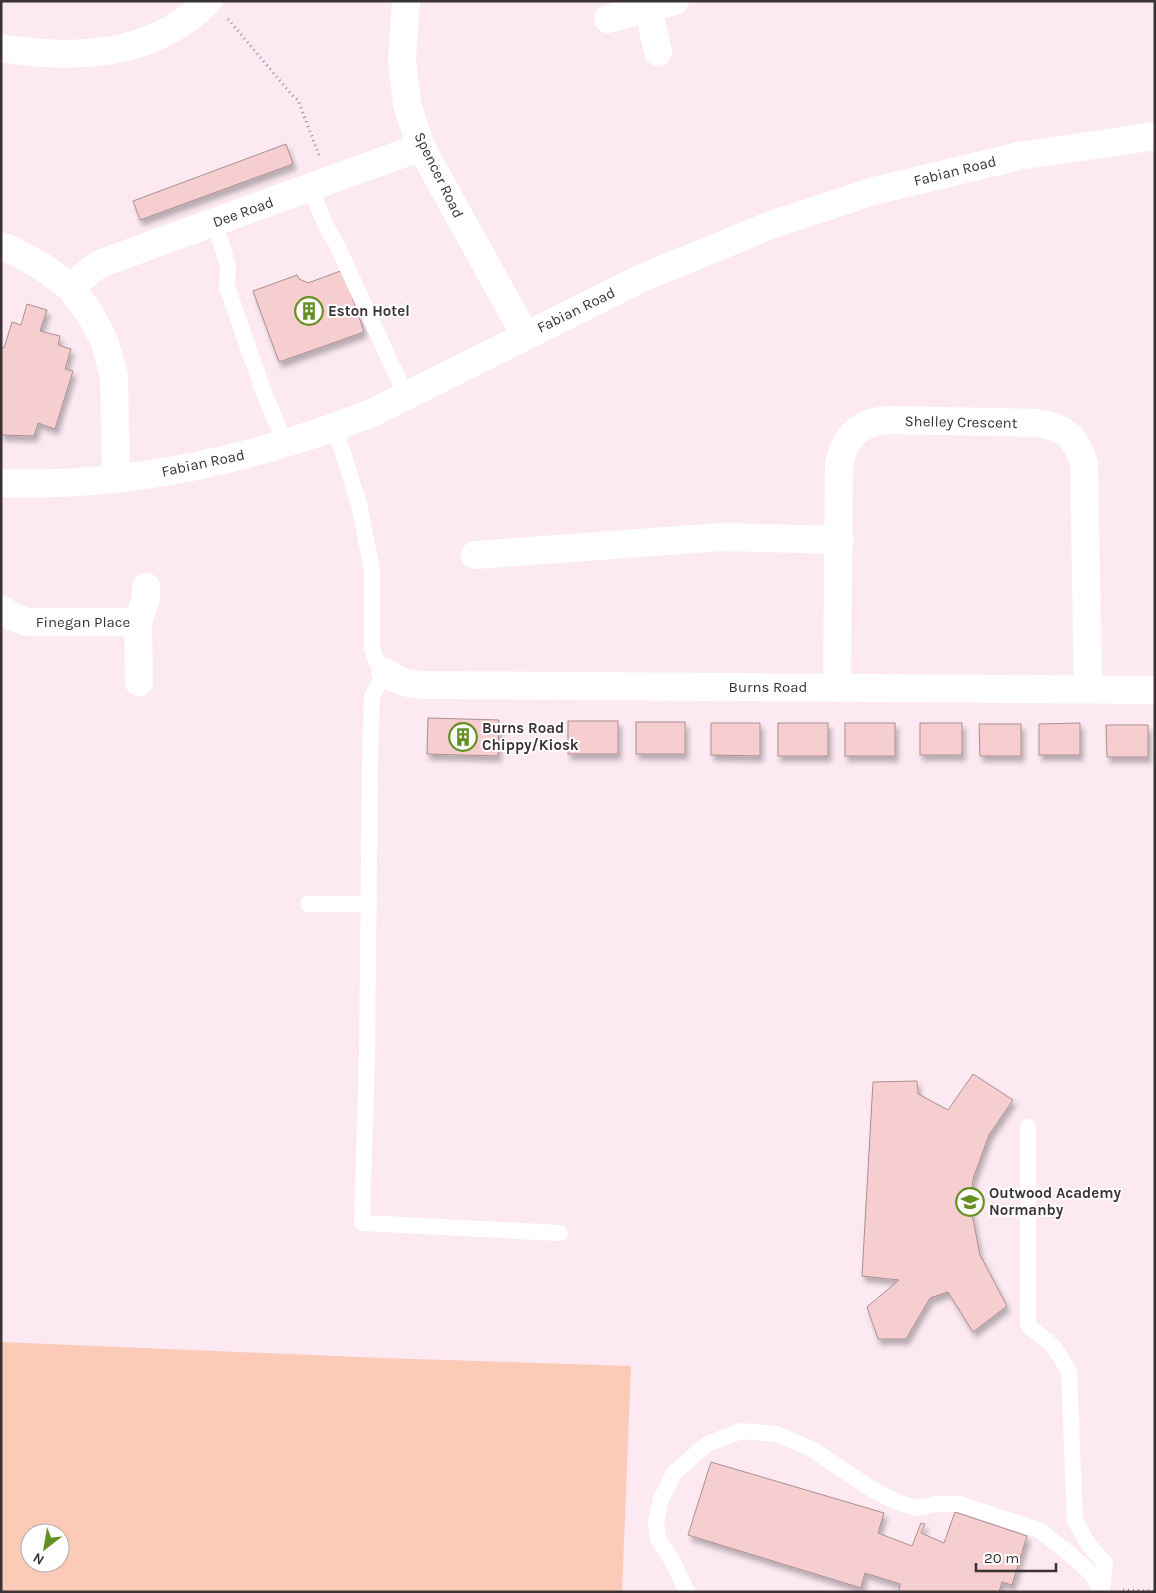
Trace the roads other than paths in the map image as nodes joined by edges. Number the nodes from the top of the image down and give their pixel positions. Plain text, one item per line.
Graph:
1 (406, 1) edge
2 (675, 1) edge
3 (217, 8) edge
4 (648, 8) junction
5 (608, 19) dead end
6 (1, 48) edge
7 (658, 52) dead end
8 (1155, 136) edge
9 (421, 147) junction
10 (319, 184) junction
11 (215, 223) junction
12 (1, 246) edge
13 (71, 288) junction
14 (525, 335) junction
15 (406, 396) junction
16 (335, 428) junction
17 (285, 444) junction
18 (116, 479) junction
19 (1, 483) edge
20 (840, 540) junction
21 (475, 554) dead end
22 (146, 587) dead end
23 (1, 609) edge
24 (138, 622) junction
25 (385, 672) junction
26 (139, 682) dead end
27 (837, 688) junction
28 (1088, 689) junction
29 (1155, 690) edge
30 (308, 904) dead end
31 (369, 904) junction
32 (1028, 1127) dead end
33 (560, 1233) dead end
34 (1102, 1591) edge
35 (686, 1592) edge

1 - 9 street, Spencer Road
2 - 4 street
3 - 6 street
4 - 5 street
4 - 7 street
8 - 14 street, Fabian Road
9 - 10 street, Dee Road
9 - 14 street, Spencer Road
10 - 11 street, Dee Road
10 - 15 lane
11 - 13 street, Dee Road
11 - 17 lane
12 - 13 street
13 - 18 street
14 - 15 street, Fabian Road
15 - 16 street, Fabian Road
16 - 17 street, Fabian Road
16 - 25 lane
17 - 18 street, Fabian Road
18 - 19 street, Fabian Road
20 - 21 street
20 - 27 street, Shelley Crescent
20 - 28 street, Shelley Crescent
22 - 24 street, Finegan Place
23 - 24 street, Finegan Place
24 - 26 street, Finegan Place
25 - 27 street, Burns Road
25 - 31 lane
27 - 28 street, Burns Road
28 - 29 street, Burns Road
30 - 31 lane
31 - 33 lane
32 - 34 lane
34 - 35 lane

